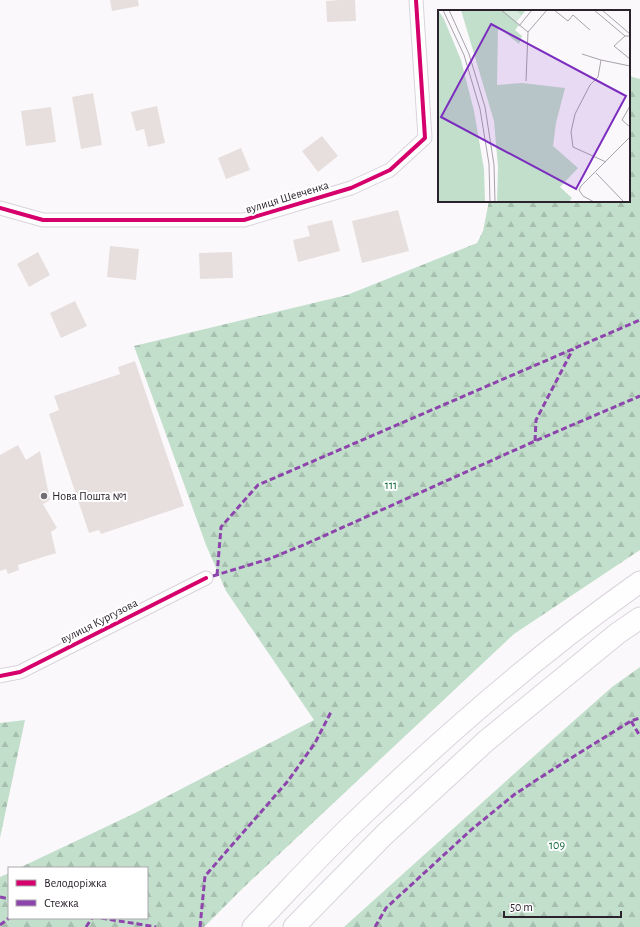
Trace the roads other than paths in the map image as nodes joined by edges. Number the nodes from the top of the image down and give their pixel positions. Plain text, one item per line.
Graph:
1 (416, 0) edge
2 (0, 208) edge
3 (206, 578) dead end
4 (640, 582) edge
5 (640, 618) edge
6 (0, 676) edge
7 (253, 927) edge
8 (294, 927) edge

1 - 2 street, вулиця Шевченка
3 - 6 street, вулиця Кургузова
4 - 7 main road
5 - 8 main road

